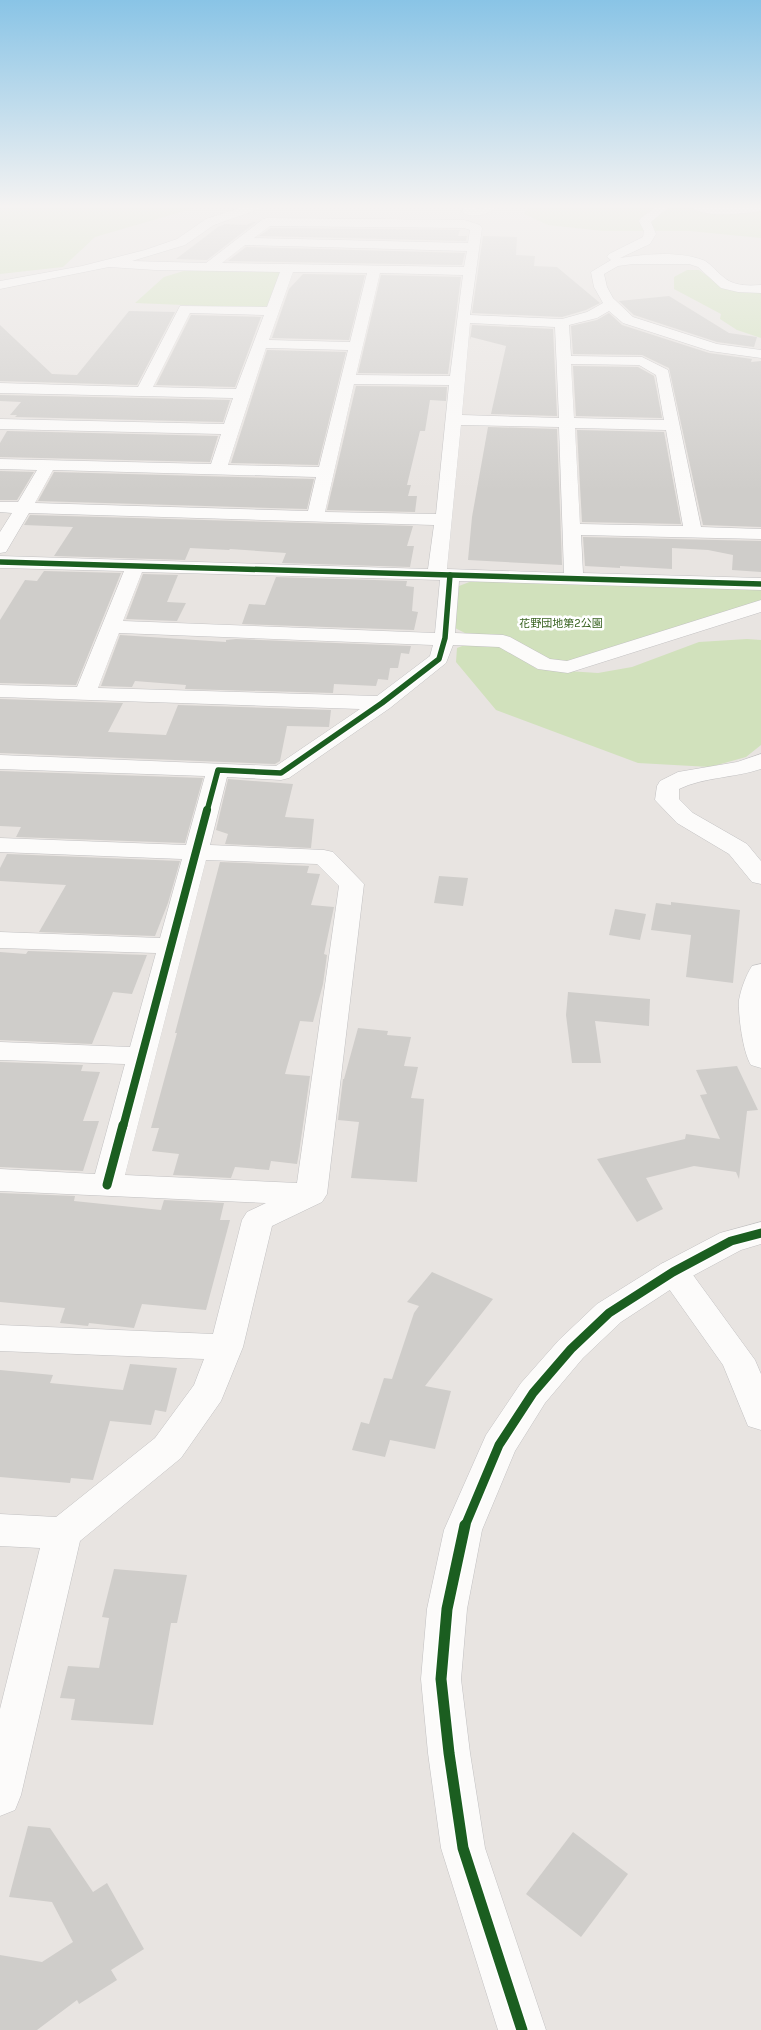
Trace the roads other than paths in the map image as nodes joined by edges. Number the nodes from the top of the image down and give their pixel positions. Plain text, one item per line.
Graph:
1 (276, 302) edge
2 (366, 302) edge
3 (465, 302) edge
4 (608, 302) edge
5 (610, 305) junction
6 (272, 312) junction
7 (463, 319) junction
8 (562, 323) junction
9 (260, 344) junction
10 (355, 346) junction
11 (761, 354) edge
12 (564, 360) junction
13 (347, 379) junction
14 (457, 381) junction
15 (0, 388) edge
16 (143, 392) junction
17 (242, 394) junction
18 (453, 420) junction
19 (0, 424) edge
20 (567, 424) junction
21 (673, 425) junction
22 (231, 429) junction
23 (0, 464) edge
24 (48, 465) junction
25 (218, 469) junction
26 (326, 472) junction
27 (0, 507) edge
28 (23, 508) junction
29 (315, 517) junction
30 (444, 520) junction
31 (571, 529) junction
32 (693, 532) junction
33 (761, 534) edge
34 (4, 557) edge
35 (135, 566) junction
36 (443, 575) junction
37 (574, 578) junction
38 (0, 583) edge
39 (761, 584) edge
40 (761, 606) edge
41 (111, 627) junction
42 (445, 638) junction
43 (0, 691) edge
44 (85, 694) junction
45 (382, 703) junction
46 (761, 761) edge
47 (0, 762) edge
48 (218, 770) junction
49 (0, 844) edge
50 (198, 851) junction
51 (761, 878) edge
52 (0, 940) edge
53 (172, 946) junction
54 (761, 972) edge
55 (0, 1051) edge
56 (142, 1056) junction
57 (761, 1059) edge
58 (0, 1180) edge
59 (107, 1185) junction
60 (311, 1194) junction
61 (761, 1233) edge
62 (673, 1272) junction
63 (0, 1338) edge
64 (226, 1347) junction
65 (761, 1416) edge
66 (0, 1530) edge
67 (63, 1533) junction
68 (0, 1792) edge
69 (522, 2030) edge

1 - 6 street
2 - 10 street
3 - 7 street
4 - 5 street
5 - 8 street
5 - 11 street
6 - 9 street
6 - 16 street
7 - 8 street
7 - 14 street
8 - 12 street
9 - 10 street
9 - 17 street
10 - 13 street
12 - 20 street
12 - 21 street
13 - 14 street
13 - 26 street
14 - 18 street
15 - 16 street
16 - 17 street
17 - 22 street
18 - 20 street
18 - 30 street
19 - 22 street
20 - 21 street
20 - 31 street
21 - 32 street
22 - 25 street
23 - 24 street
24 - 25 street
24 - 28 street
25 - 26 street
26 - 29 street
27 - 28 street
28 - 29 street
28 - 34 street
29 - 30 street
30 - 36 street
31 - 32 street
31 - 37 street
32 - 33 street
34 - 35 street
34 - 38 street
35 - 36 street
35 - 41 street
36 - 37 street
36 - 42 street
37 - 39 street
40 - 42 street
41 - 42 street
41 - 44 street
42 - 45 street
43 - 44 street
44 - 45 street
45 - 48 street
46 - 51 street
47 - 48 street
48 - 50 street
49 - 50 street
50 - 53 street
50 - 60 street
52 - 53 street
53 - 56 street
54 - 57 street
55 - 56 street
56 - 59 street
58 - 59 street
59 - 60 street
60 - 64 street
61 - 62 street
62 - 65 street
62 - 69 street
63 - 64 street
64 - 67 street
66 - 67 street
67 - 68 street

